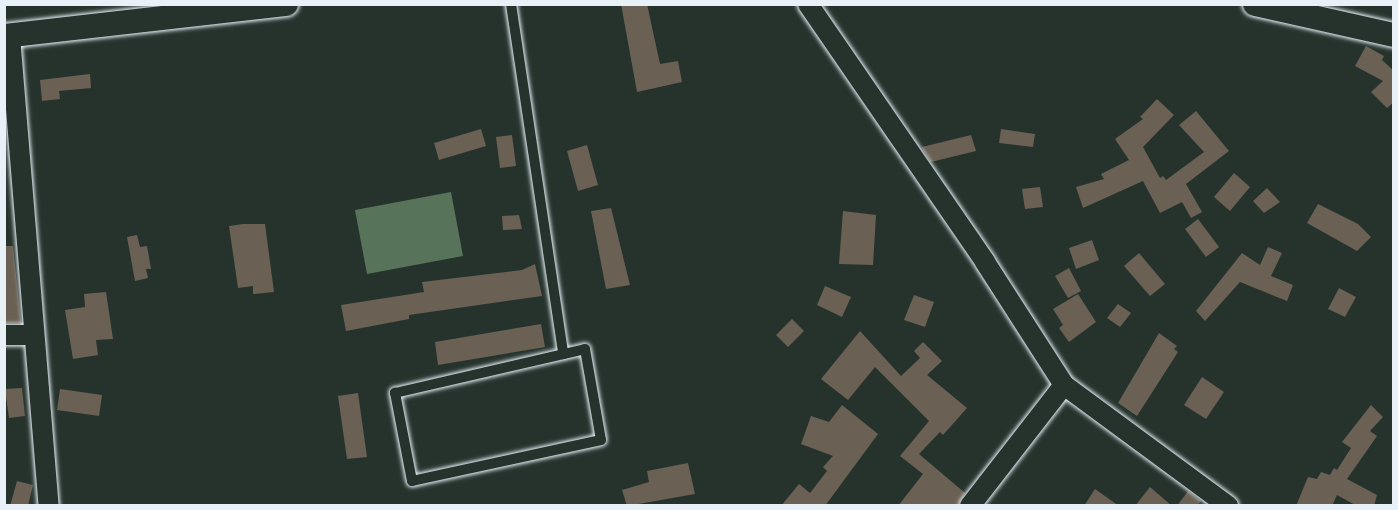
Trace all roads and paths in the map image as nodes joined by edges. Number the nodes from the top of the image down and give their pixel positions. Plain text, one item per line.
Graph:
1 (286, 4) edge
2 (511, 4) edge
3 (808, 4) edge
4 (1255, 4) edge
5 (1394, 35) edge
6 (7, 36) edge
7 (4, 335) edge
8 (33, 335) junction
9 (563, 354) junction
10 (1064, 385) junction
11 (49, 506) edge
12 (970, 506) edge
13 (1228, 506) edge

1 - 6 street
2 - 9 lane
3 - 10 street
4 - 5 street
6 - 8 street
7 - 8 street
8 - 11 street
9 - 9 lane
10 - 12 street
10 - 13 street

